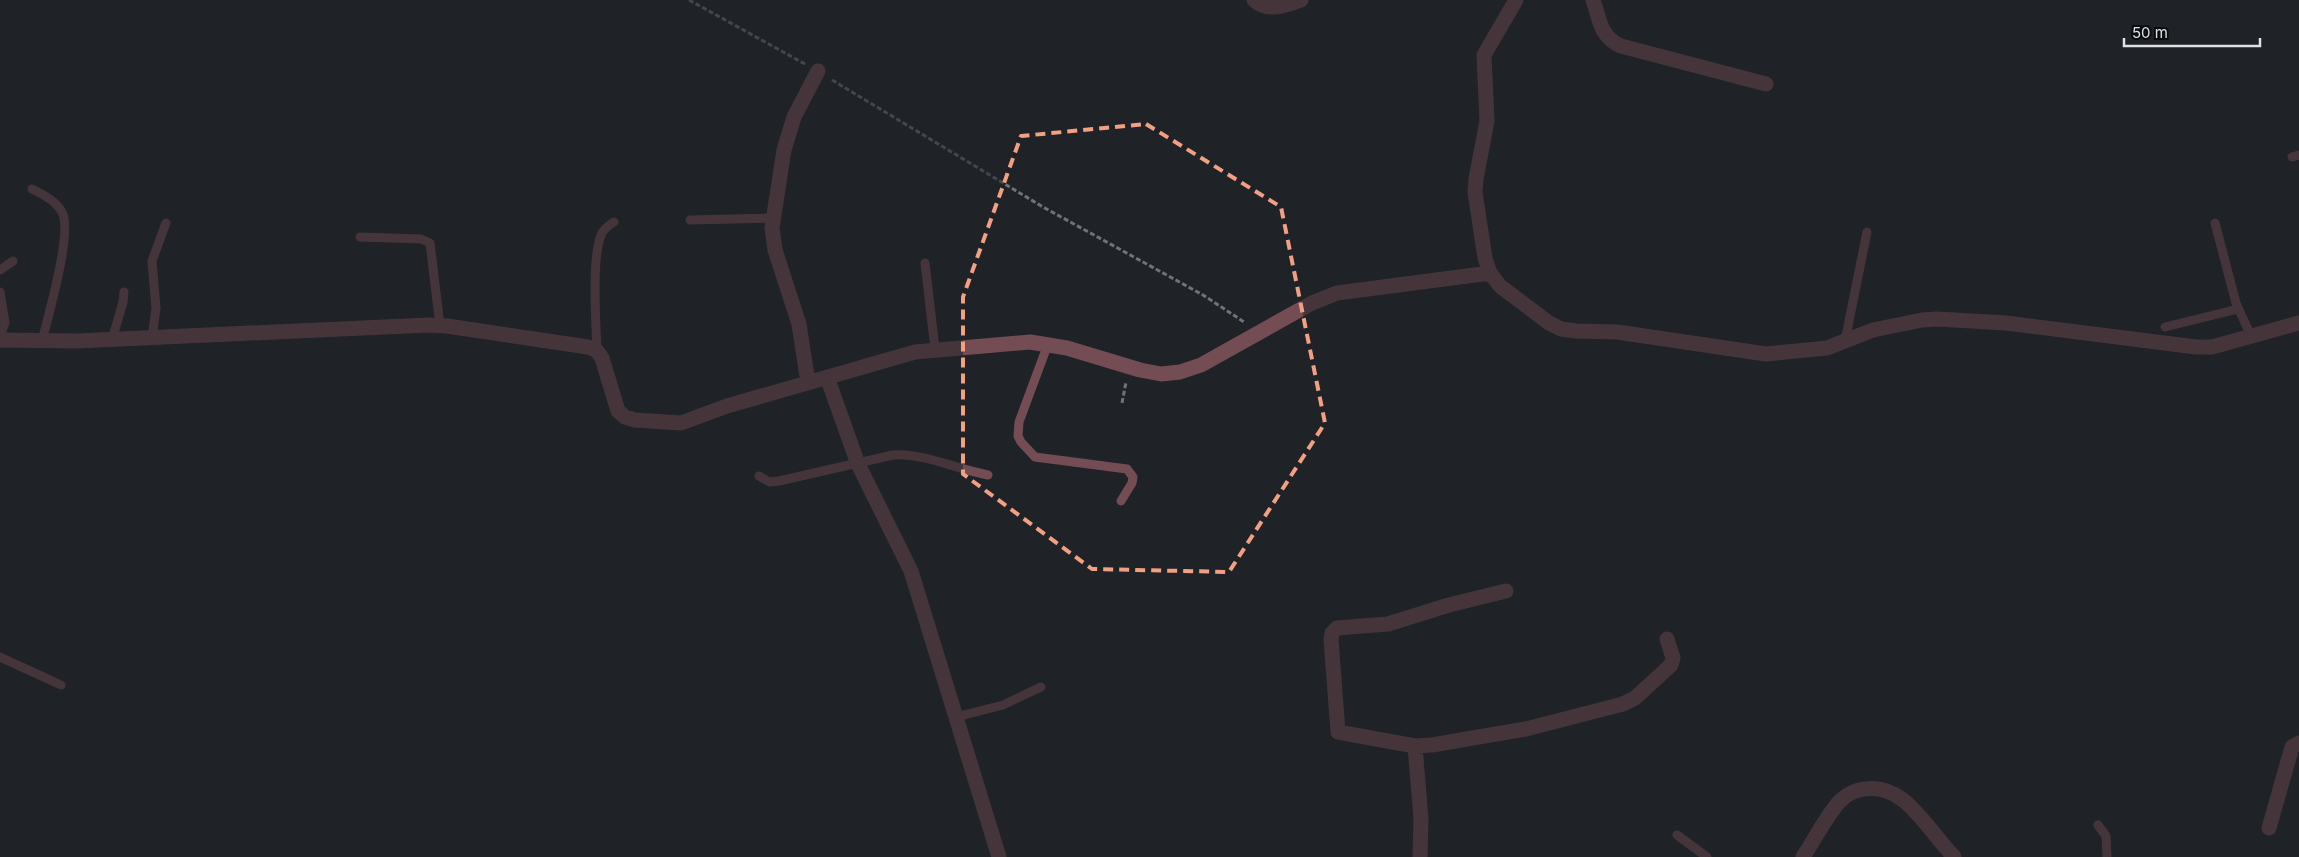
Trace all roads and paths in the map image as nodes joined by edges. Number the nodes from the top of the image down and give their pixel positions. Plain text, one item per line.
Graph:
1 (690, 0) edge
2 (1254, 0) edge
3 (1301, 0) edge
4 (1516, 0) edge
5 (1593, 0) edge
6 (818, 71) junction
7 (1766, 84) dead end
8 (32, 189) dead end
9 (773, 218) junction
10 (690, 220) dead end
11 (614, 222) dead end
12 (166, 223) dead end
13 (2215, 223) dead end
14 (1867, 232) dead end
15 (360, 237) dead end
16 (13, 260) dead end
17 (925, 263) dead end
18 (0, 270) edge
19 (1490, 273) junction
20 (0, 292) edge
21 (124, 292) dead end
22 (2238, 309) junction
23 (2299, 323) edge
24 (440, 326) junction
25 (2165, 326) dead end
26 (2251, 336) junction
27 (0, 338) edge
28 (152, 338) junction
29 (1249, 338) junction
30 (112, 340) junction
31 (42, 341) junction
32 (1845, 342) junction
33 (1048, 344) junction
34 (935, 348) junction
35 (597, 350) junction
36 (1128, 367) junction
37 (827, 377) junction
38 (808, 383) junction
39 (1122, 403) dead end
40 (858, 464) junction
41 (988, 474) dead end
42 (759, 476) dead end
43 (1121, 501) dead end
44 (1506, 591) dead end
45 (1667, 639) dead end
46 (0, 657) edge
47 (61, 685) dead end
48 (1041, 687) dead end
49 (956, 717) junction
50 (2299, 743) edge
51 (1415, 746) junction
52 (2098, 825) dead end
53 (2269, 828) dead end
54 (1677, 835) dead end
55 (999, 857) edge
56 (1420, 857) edge
57 (1708, 857) edge
58 (1803, 857) edge
59 (1954, 857) edge
60 (2106, 857) edge

1 - 6 path
2 - 3 street
4 - 19 street
5 - 7 street
6 - 9 street
6 - 29 path
8 - 31 lane
9 - 10 lane
9 - 38 street
11 - 35 lane
12 - 28 lane
13 - 22 lane
14 - 32 lane
15 - 24 lane
16 - 18 lane
17 - 34 lane
19 - 29 street
19 - 32 street
20 - 27 lane
21 - 30 lane
22 - 25 lane
22 - 26 lane
23 - 26 street
24 - 28 street
24 - 35 street
26 - 32 street
27 - 31 street
28 - 30 street
29 - 36 street
30 - 31 street
33 - 34 street
33 - 36 street
33 - 43 lane
34 - 37 street
35 - 38 street
36 - 39 path
37 - 38 street
37 - 40 street
40 - 41 lane
40 - 42 lane
40 - 49 street
44 - 51 street
45 - 51 street
46 - 47 lane
48 - 49 lane
49 - 55 street
50 - 53 street
51 - 56 street
52 - 60 lane
54 - 57 lane
58 - 59 street

